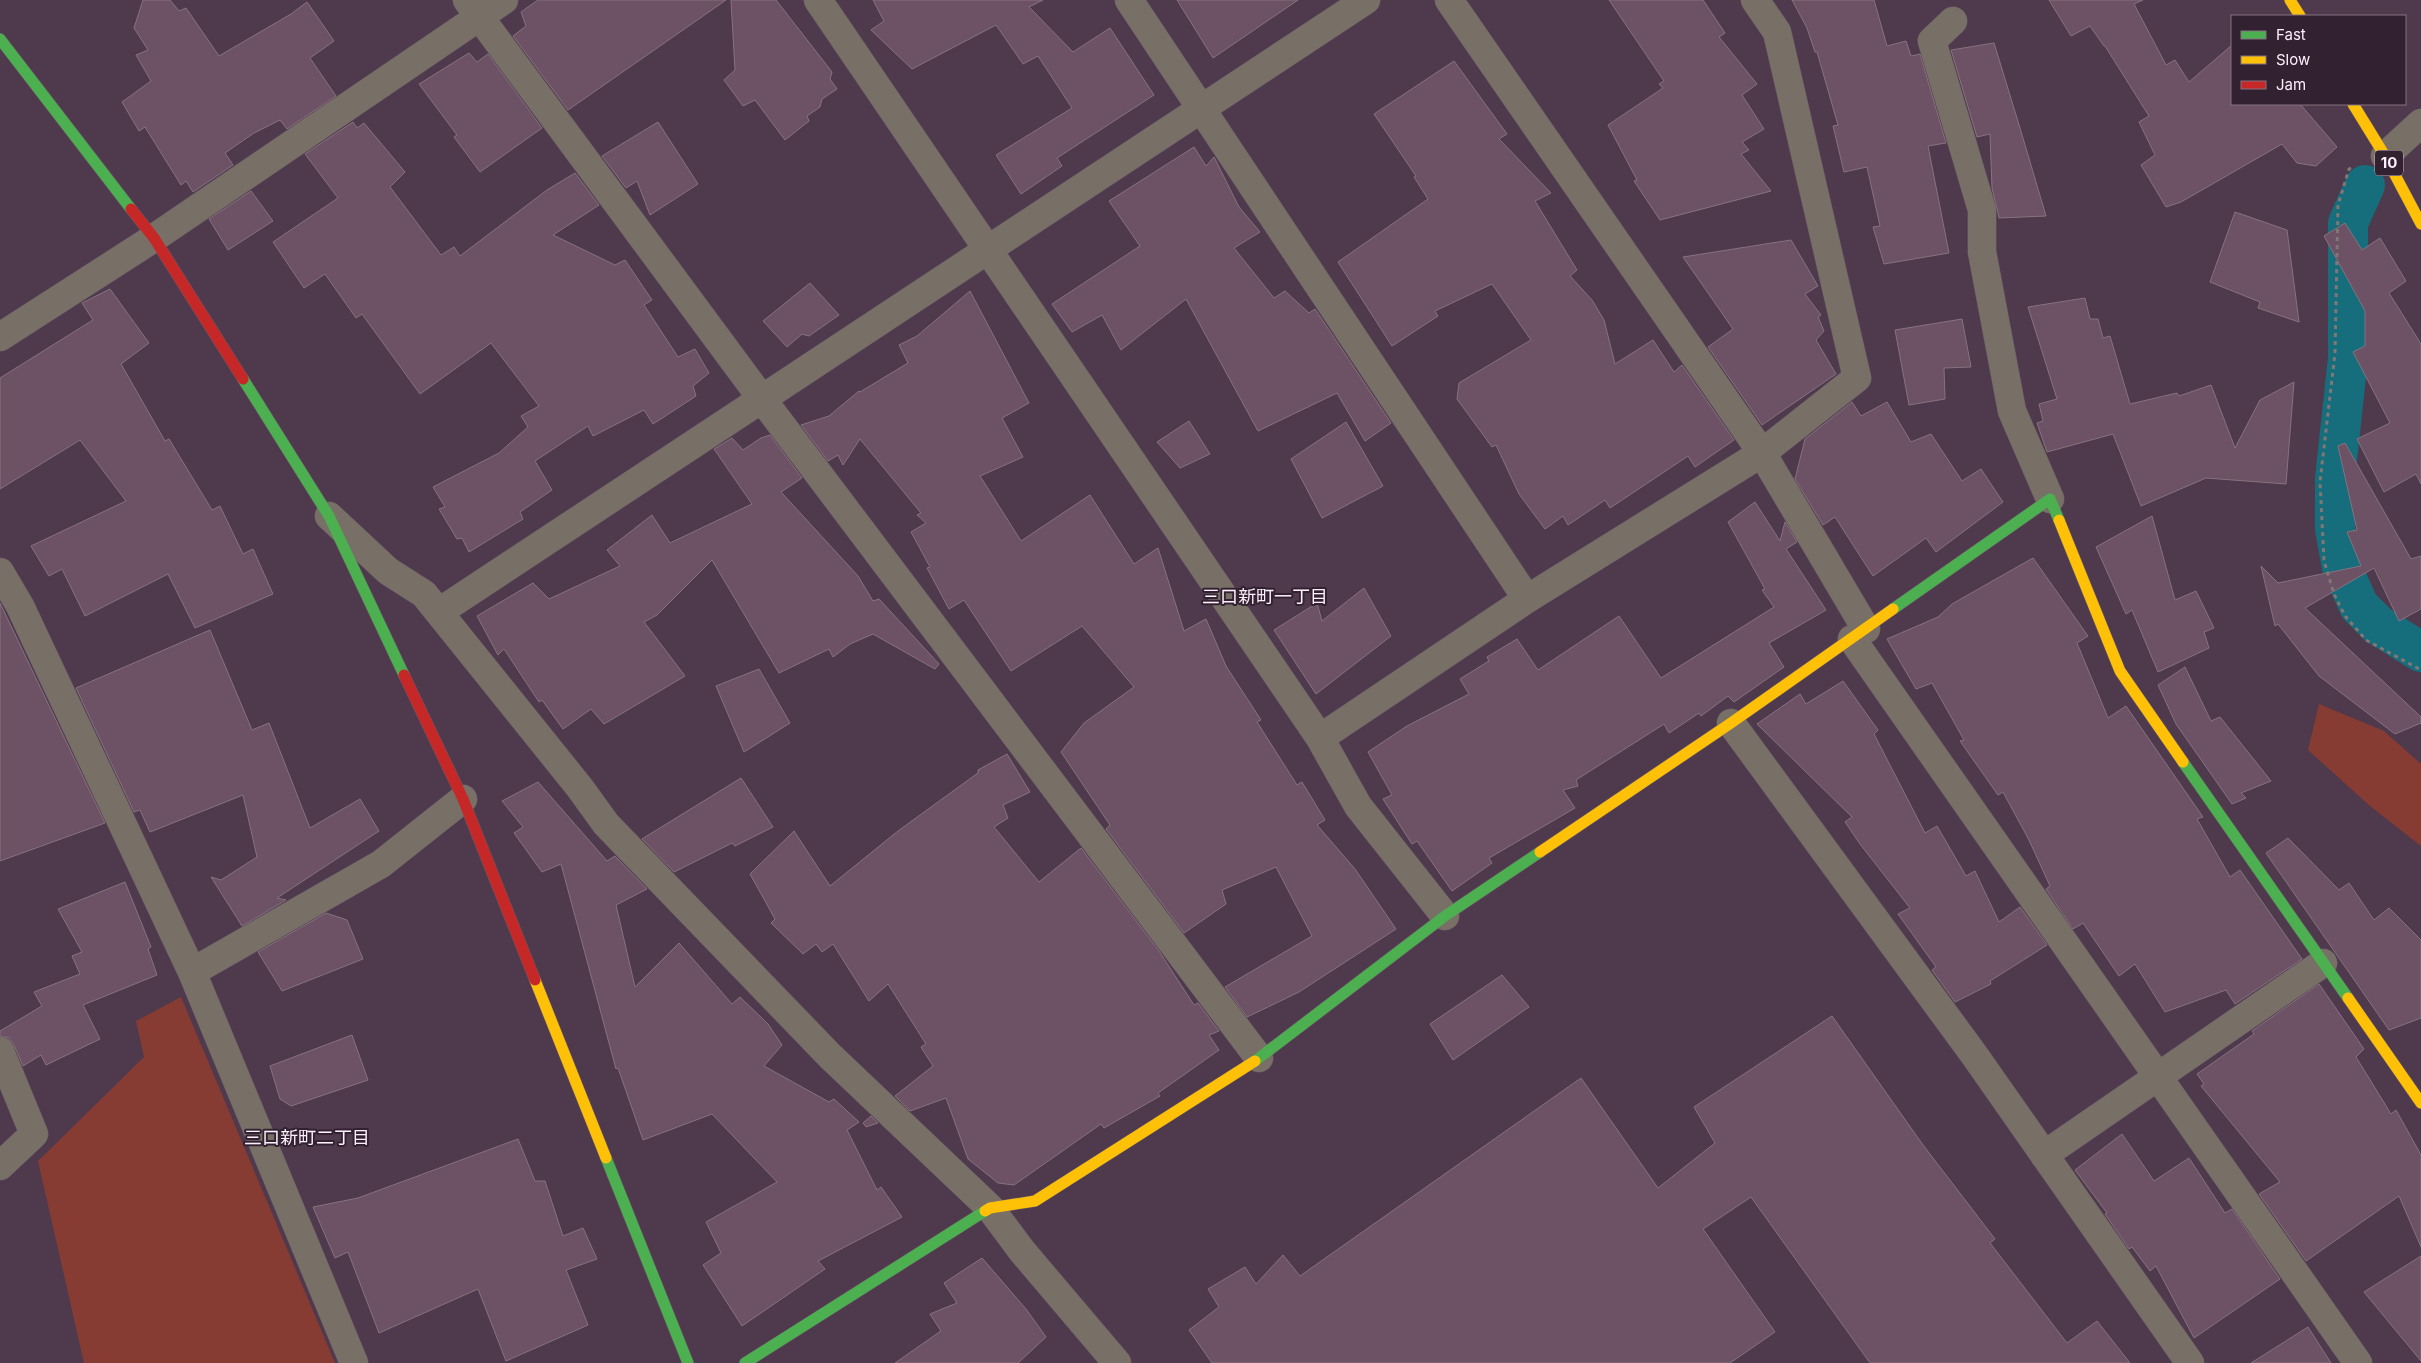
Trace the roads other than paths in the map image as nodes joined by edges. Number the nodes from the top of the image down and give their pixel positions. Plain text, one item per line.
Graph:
1 (504, 0) edge
2 (818, 0) edge
3 (1129, 0) edge
4 (1366, 0) edge
5 (1449, 0) edge
6 (1755, 0) edge
7 (2290, 0) edge
8 (473, 8) edge
9 (2299, 15) edge
10 (1952, 21) dead end
11 (0, 40) edge
12 (2354, 105) edge
13 (1201, 109) junction
14 (2421, 123) edge
15 (2385, 156) junction
16 (2421, 224) edge
17 (154, 238) junction
18 (988, 250) junction
19 (0, 337) edge
20 (762, 399) junction
21 (1762, 453) junction
22 (2050, 499) junction
23 (329, 516) junction
24 (0, 572) edge
25 (1527, 599) junction
26 (439, 612) junction
27 (1859, 634) junction
28 (1731, 723) junction
29 (1320, 738) junction
30 (463, 799) junction
31 (1445, 916) junction
32 (2323, 963) junction
33 (192, 972) junction
34 (0, 1051) edge
35 (1259, 1058) junction
36 (2159, 1078) junction
37 (2421, 1104) edge
38 (2044, 1155) junction
39 (0, 1166) edge
40 (990, 1208) junction
41 (354, 1363) edge
42 (688, 1363) edge
43 (745, 1363) edge
44 (1117, 1363) edge
45 (2190, 1363) edge
46 (2358, 1363) edge

1 - 8 street
2 - 18 street
3 - 13 street
4 - 13 street
5 - 21 street
6 - 21 street
7 - 9 street
8 - 17 street
8 - 20 street
10 - 22 street
11 - 17 street
12 - 15 street, 10
13 - 18 street
13 - 25 street
14 - 15 street
15 - 16 street, 10
17 - 19 street
17 - 23 street
18 - 20 street
18 - 29 street
20 - 26 street
20 - 35 street
21 - 25 street
21 - 27 street
22 - 27 street
22 - 32 street
23 - 26 street
23 - 30 street
24 - 33 street
25 - 29 street
26 - 40 street
27 - 28 street
27 - 36 street
28 - 31 street
28 - 38 street
29 - 31 street
30 - 33 street
30 - 42 street
31 - 35 street
32 - 36 street
32 - 37 street
33 - 41 street
34 - 39 street
35 - 40 street
36 - 38 street
36 - 46 street
38 - 45 street
40 - 43 street
40 - 44 street

